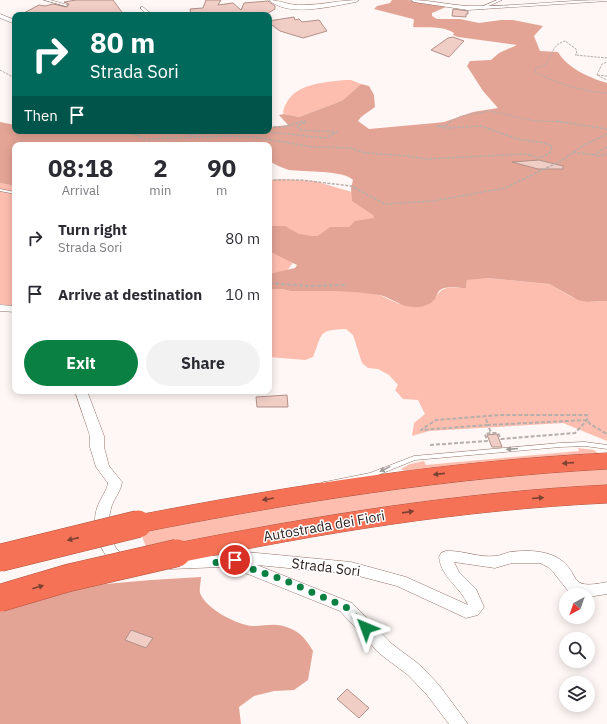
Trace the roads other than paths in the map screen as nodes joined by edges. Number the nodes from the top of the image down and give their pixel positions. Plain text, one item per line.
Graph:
1 (46, 0) edge
2 (272, 0) edge
3 (356, 0) edge
4 (414, 0) edge
5 (500, 0) edge
6 (604, 0) edge
7 (66, 5) dead end
8 (142, 8) dead end
9 (481, 8) junction
10 (147, 12) edge
11 (0, 16) edge
12 (12, 21) edge
13 (0, 190) edge
14 (12, 192) edge
15 (0, 308) edge
16 (12, 309) edge
17 (83, 394) edge
18 (607, 447) edge
19 (607, 461) edge
20 (302, 493) junction
21 (607, 494) edge
22 (0, 558) edge
23 (213, 562) junction
24 (607, 588) edge
25 (0, 598) edge
26 (459, 724) edge

1 - 7 lane
2 - 3 street
4 - 9 street
5 - 9 lane
6 - 9 street
8 - 10 lane
11 - 12 street
13 - 14 lane
15 - 16 street
17 - 23 street, Strada Sori
18 -> 20 lane
19 -> 20 highway
20 -> 22 highway, bridge
25 -> 21 highway, Autostrada dei Fiori, bridge
23 - 24 street, Strada Sori
23 - 26 street

